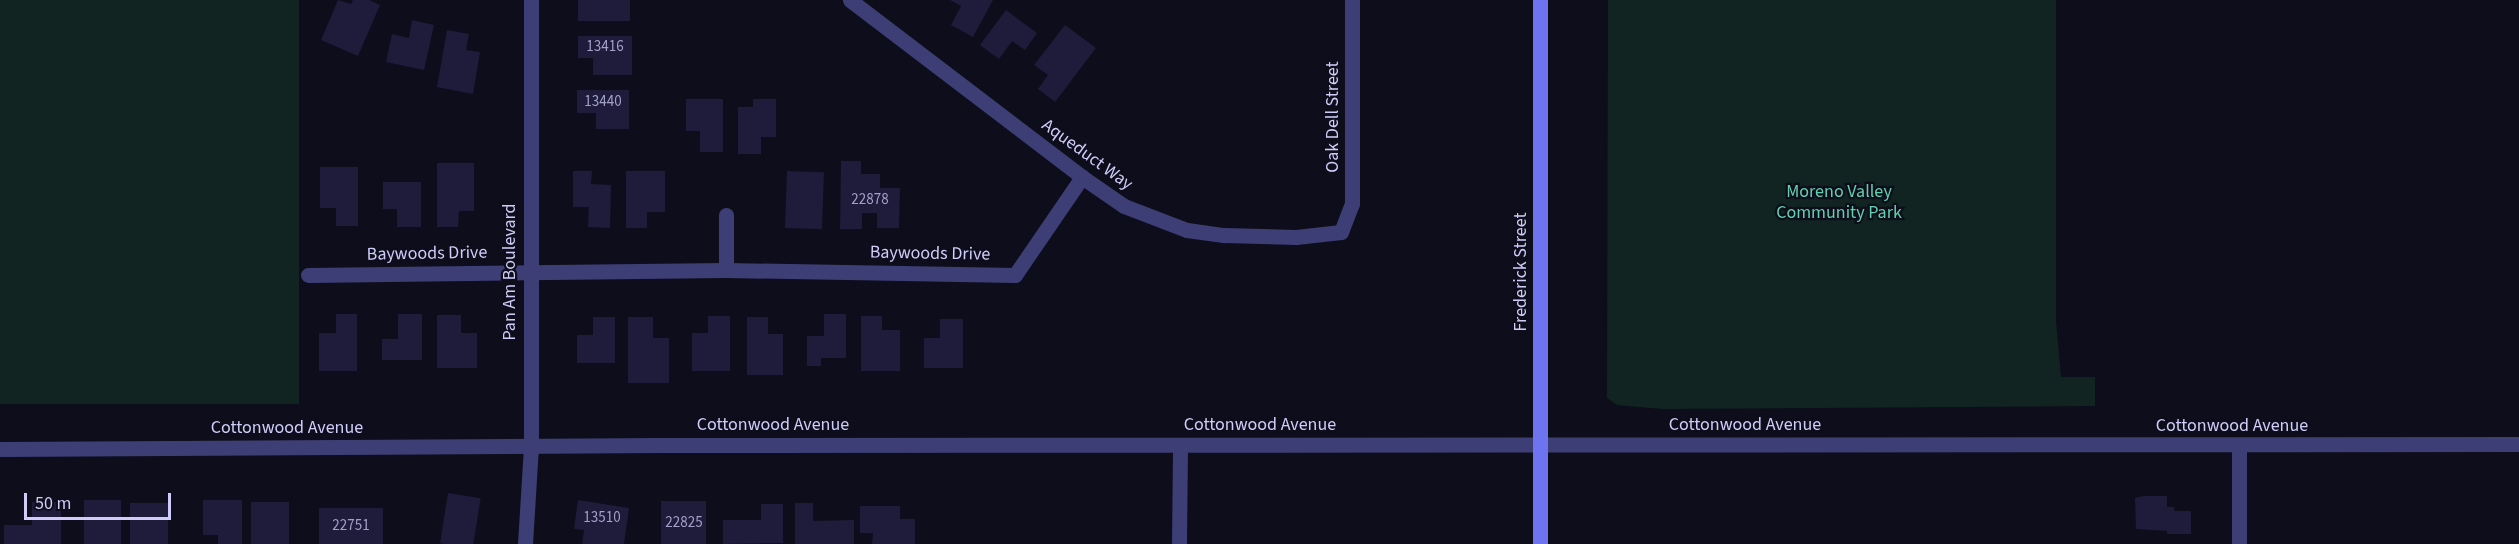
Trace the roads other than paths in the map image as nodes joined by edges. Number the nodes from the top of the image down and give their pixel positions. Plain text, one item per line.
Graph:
1 (531, 0) edge
2 (850, 0) edge
3 (1352, 0) edge
4 (1539, 0) edge
5 (1082, 177) junction
6 (726, 215) dead end
7 (1341, 232) joint
8 (726, 270) junction
9 (529, 272) junction
10 (308, 275) dead end
11 (2519, 444) edge
12 (531, 445) junction
13 (1180, 445) junction
14 (1540, 445) junction
15 (2240, 446) junction
16 (0, 449) edge
17 (525, 544) edge
18 (1179, 544) edge
19 (1540, 544) edge
20 (2240, 544) edge

1 - 9 street, Pan Am Boulevard
2 - 5 street, Aqueduct Way
3 - 7 street, Oak Dell Street
4 - 14 main road, Frederick Street
5 - 7 street, Aqueduct Way
5 - 8 street, Baywoods Drive
6 - 8 street
8 - 9 street, Baywoods Drive
9 - 10 street, Baywoods Drive
9 - 12 street, Pan Am Boulevard
11 - 15 street, Cottonwood Avenue
12 - 13 street, Cottonwood Avenue
12 - 16 street, Cottonwood Avenue
12 - 17 street, Pan Am Boulevard
13 - 14 street, Cottonwood Avenue
13 - 18 street
14 - 15 street, Cottonwood Avenue
14 - 19 main road, Frederick Street
15 - 20 street

